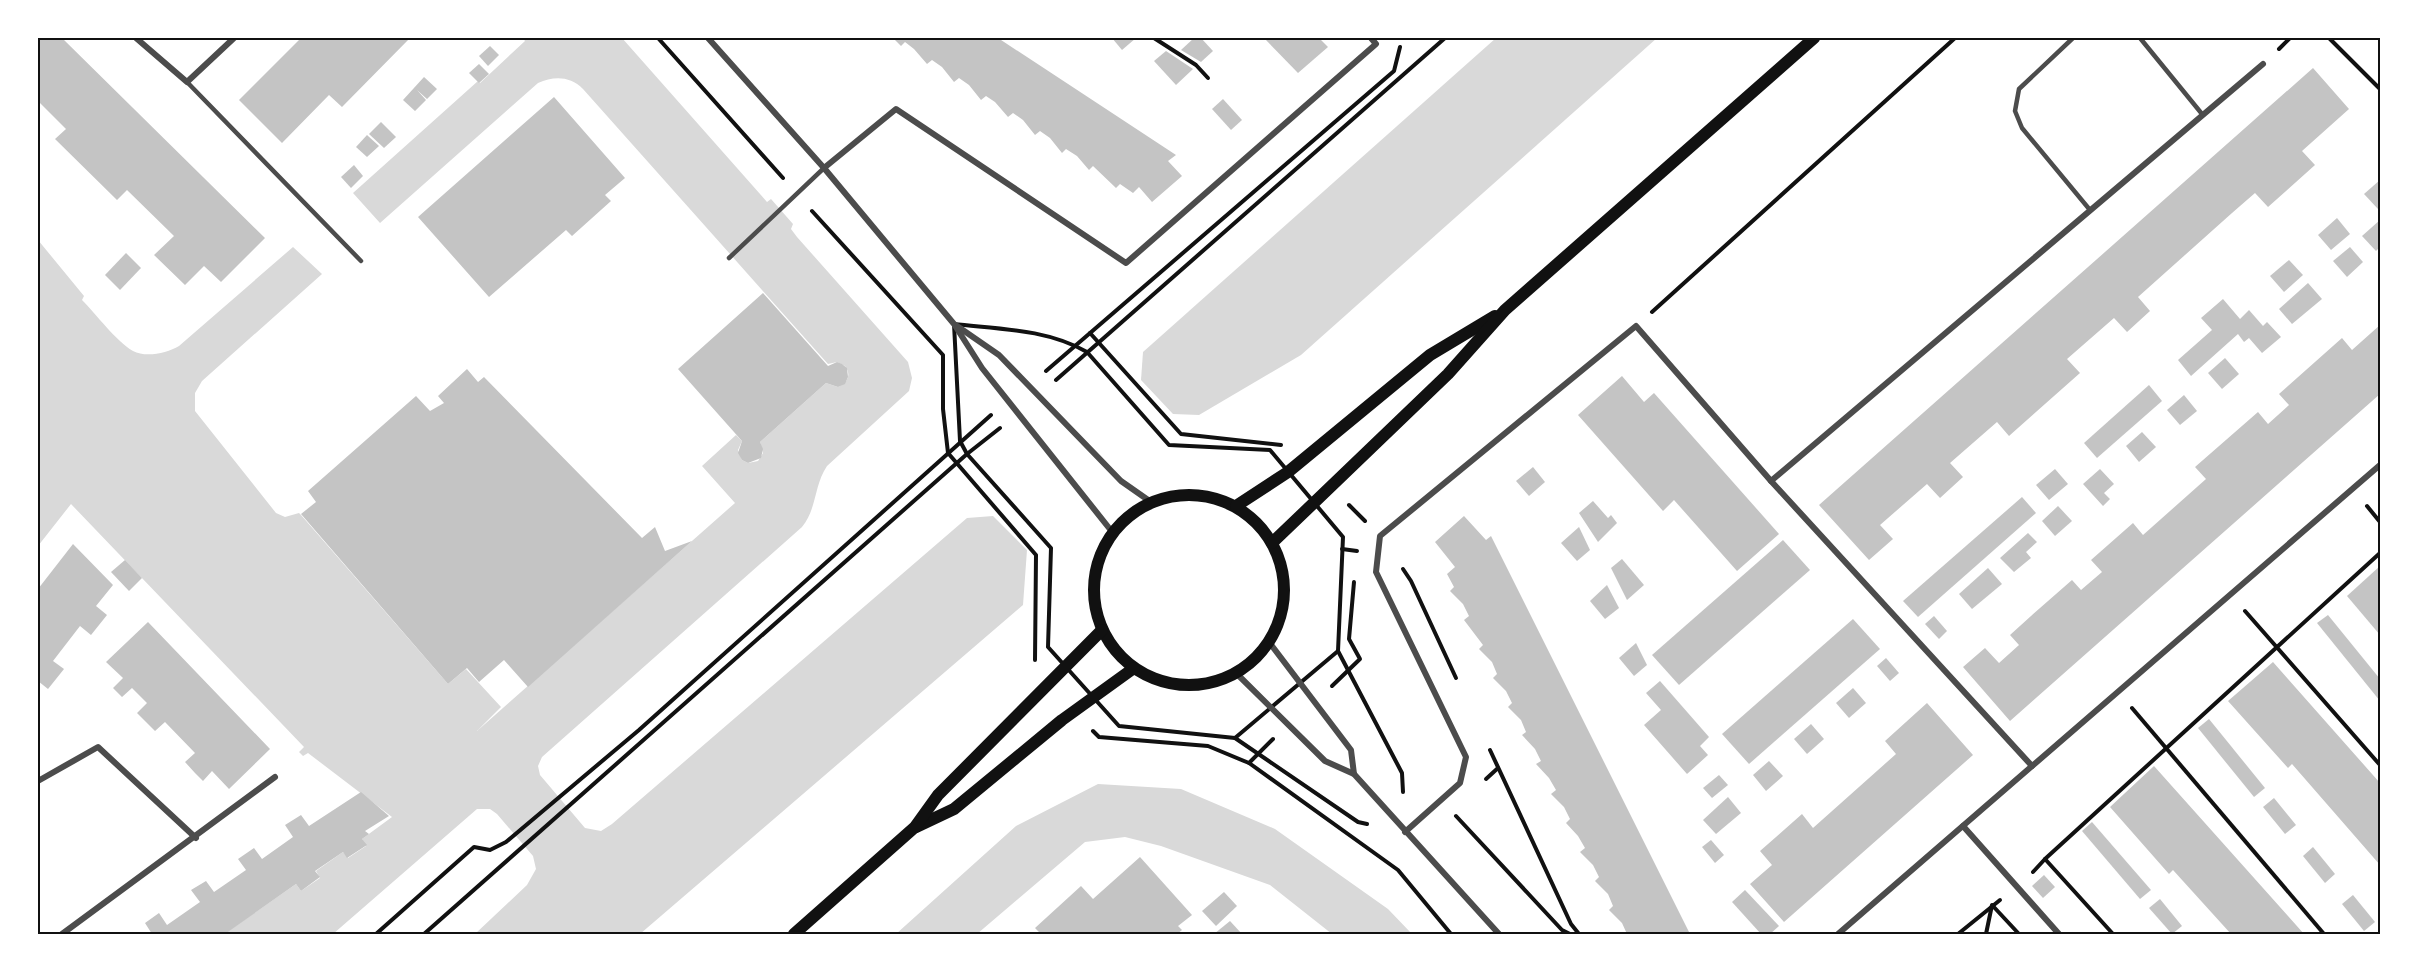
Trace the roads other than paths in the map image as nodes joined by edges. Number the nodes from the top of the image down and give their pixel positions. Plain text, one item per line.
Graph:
1 (136, 38) edge
2 (234, 38) edge
3 (708, 38) edge
4 (1371, 38) edge
5 (1814, 38) edge
6 (2073, 38) edge
7 (2140, 38) edge
8 (2263, 64) dead end
9 (187, 82) junction
10 (2202, 114) junction
11 (824, 168) junction
12 (2090, 210) junction
13 (729, 258) dead end
14 (361, 261) dead end
15 (1505, 310) junction
16 (954, 324) junction
17 (2380, 465) edge
18 (1771, 481) junction
19 (1150, 502) junction
20 (1236, 506) junction
21 (1113, 533) junction
22 (1272, 543) junction
23 (1102, 630) junction
24 (1269, 642) junction
25 (1134, 668) junction
26 (1236, 673) junction
27 (2032, 766) junction
28 (1354, 774) junction
29 (275, 777) dead end
30 (38, 781) edge
31 (1964, 826) junction
32 (915, 827) junction
33 (1405, 832) junction
34 (196, 838) junction
35 (62, 934) edge
36 (794, 934) edge
37 (1499, 934) edge
38 (1838, 934) edge
39 (2059, 934) edge

1 - 9 street
2 - 9 street
3 - 11 street
4 - 11 street
5 - 15 main road
6 - 12 lane
7 - 10 lane
8 - 10 street
9 - 14 lane
10 - 12 street
11 - 13 lane
11 - 16 street
12 - 18 street
15 - 20 main road
15 - 22 main road
16 - 19 street
16 - 21 street
17 - 27 street
18 - 27 street
18 - 33 street
19 - 20 main road
19 - 21 main road
20 - 22 main road
21 - 23 main road
22 - 24 main road
23 - 25 main road
23 - 32 main road
24 - 26 main road
24 - 28 street
25 - 26 main road
25 - 32 main road
26 - 28 street
27 - 31 street
28 - 33 street
29 - 34 street
30 - 34 street
31 - 38 street
31 - 39 street
32 - 36 main road
33 - 37 street
34 - 35 street

